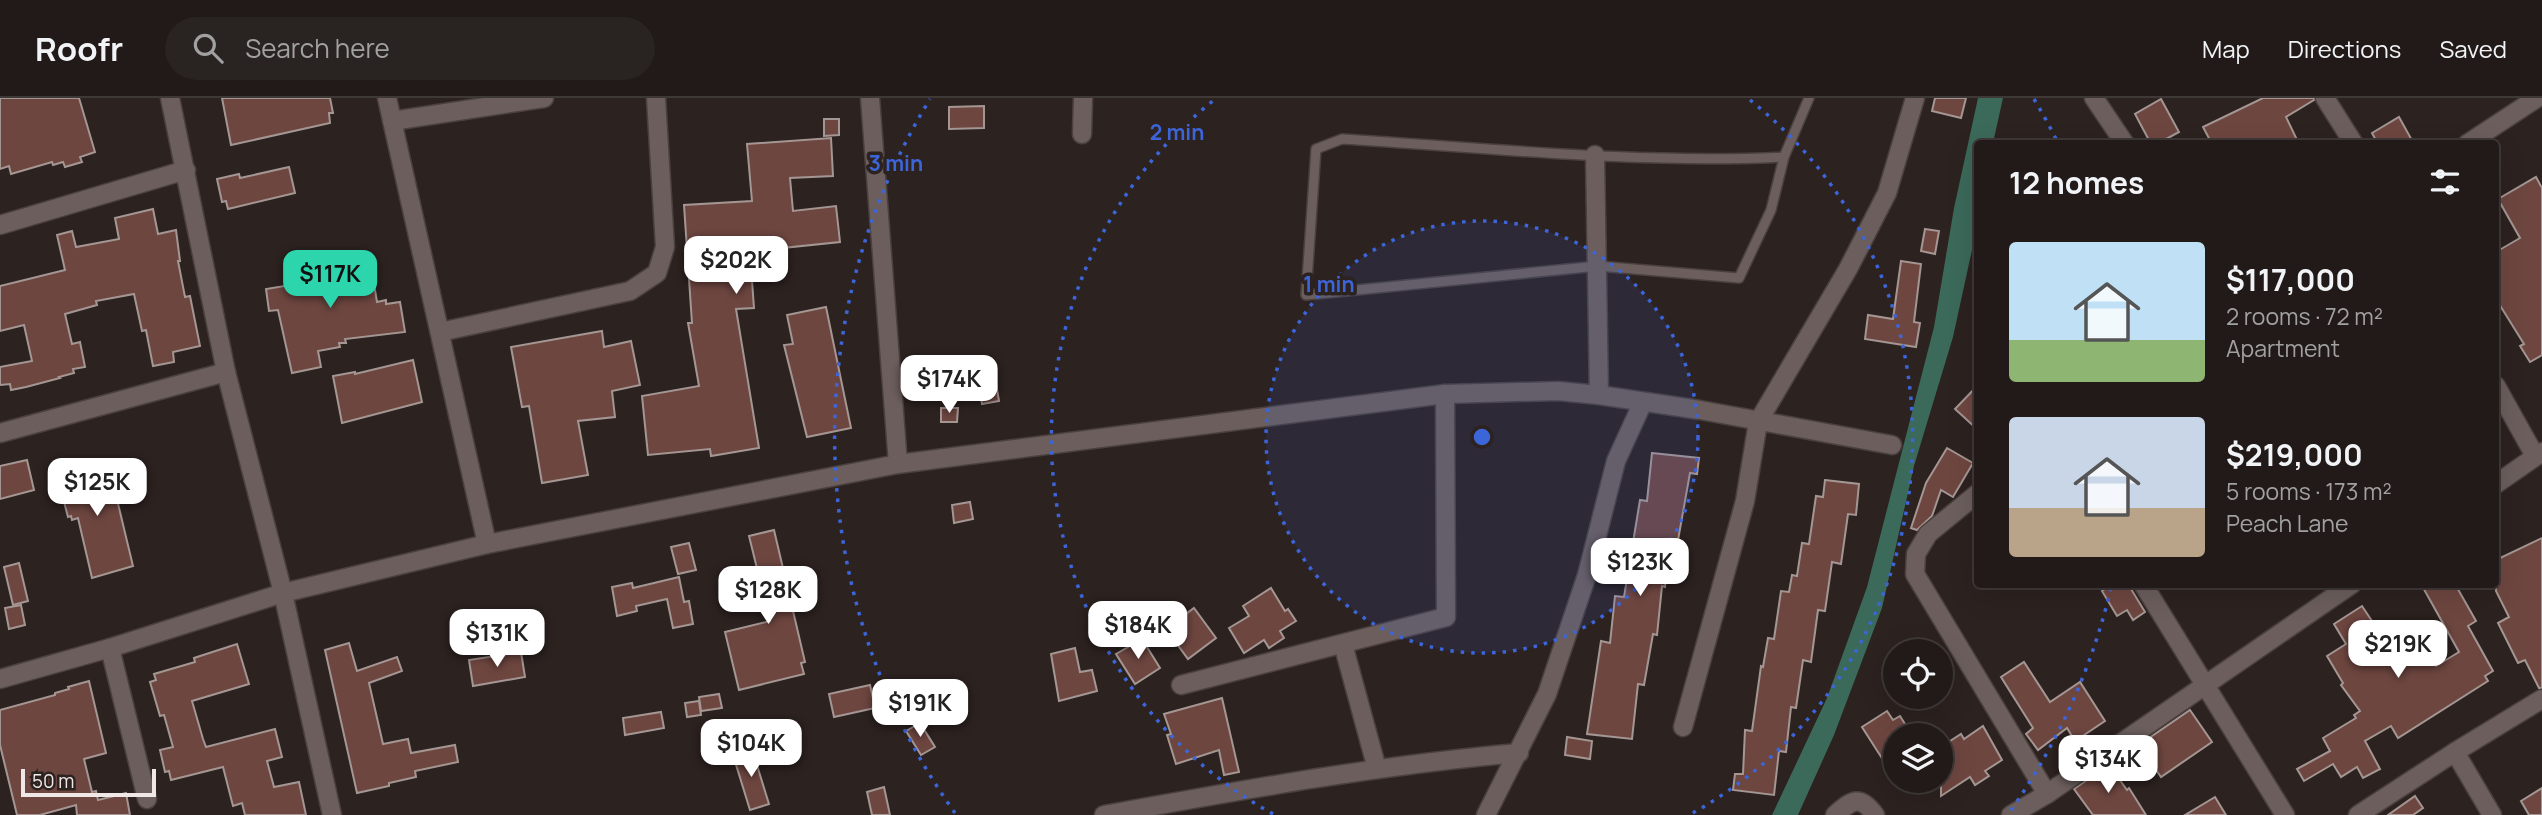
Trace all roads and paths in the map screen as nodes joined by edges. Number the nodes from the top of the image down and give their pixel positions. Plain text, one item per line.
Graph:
1 (170, 98) edge
2 (387, 98) edge
3 (544, 98) edge
4 (656, 98) edge
5 (870, 98) edge
6 (1083, 98) edge
7 (1809, 98) edge
8 (1915, 98) edge
9 (2094, 98) edge
10 (2325, 98) edge
11 (2537, 98) edge
12 (392, 121) junction
13 (1082, 134) dead end
14 (2122, 140) edge
15 (2351, 140) edge
16 (2474, 140) edge
17 (1595, 155) junction
18 (1784, 157) junction
19 (186, 170) junction
20 (0, 225) edge
21 (1598, 266) junction
22 (440, 332) junction
23 (226, 372) junction
24 (2499, 391) edge
25 (1445, 394) junction
26 (1599, 395) junction
27 (1643, 402) junction
28 (1758, 422) junction
29 (0, 433) edge
30 (1892, 445) dead end
31 (2538, 454) edge
32 (898, 464) junction
33 (2499, 482) edge
34 (1974, 496) edge
35 (487, 544) junction
36 (2145, 588) edge
37 (2346, 588) edge
38 (283, 593) junction
39 (1343, 644) junction
40 (110, 648) junction
41 (0, 679) edge
42 (1181, 685) dead end
43 (2206, 686) junction
44 (2542, 699) edge
45 (1683, 727) dead end
46 (2455, 752) junction
47 (1519, 753) junction
48 (1377, 769) junction
49 (2047, 794) junction
50 (147, 799) dead end
51 (332, 815) edge
52 (1104, 815) edge
53 (1486, 815) edge
54 (1835, 815) edge
55 (1875, 815) edge
56 (2011, 815) edge
57 (2285, 815) edge
58 (2358, 815) edge
59 (2491, 815) edge

1 - 19 street
2 - 12 street
3 - 12 street
4 - 22 street
5 - 32 street
6 - 13 street
7 - 18 lane
8 - 28 street
9 - 14 street
10 - 15 street
11 - 16 street
12 - 22 street
17 - 18 lane
17 - 21 street
17 - 21 lane
18 - 21 lane
19 - 20 street
19 - 23 street
21 - 26 street
22 - 35 street
23 - 29 street
23 - 38 street
24 - 31 street
25 - 26 street
25 - 32 street
25 - 39 street
26 - 27 street
27 - 28 street
27 - 47 street
28 - 30 street
28 - 45 street
31 - 33 street
32 - 35 street
34 - 49 street
35 - 38 street
36 - 43 street
37 - 43 street
38 - 40 street
38 - 51 street
39 - 42 street
39 - 48 street
40 - 41 street
40 - 50 street
43 - 49 street
43 - 57 street
44 - 46 street
46 - 58 street
46 - 59 street
47 - 48 street
47 - 53 street
48 - 52 street
49 - 56 street
54 - 55 street

